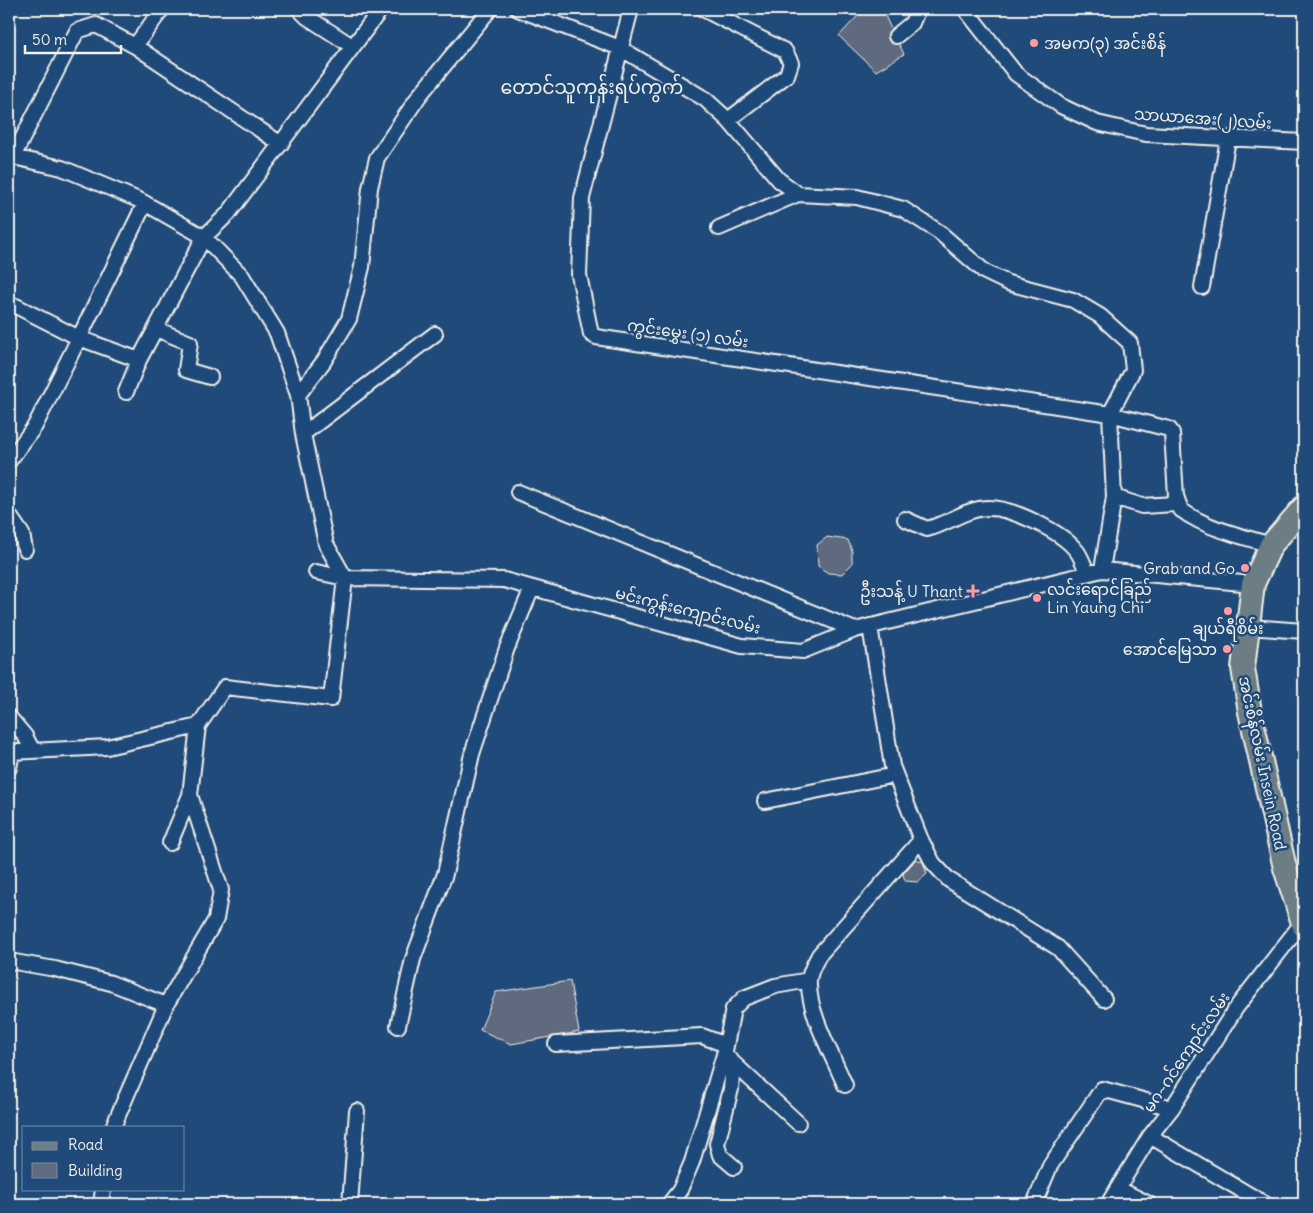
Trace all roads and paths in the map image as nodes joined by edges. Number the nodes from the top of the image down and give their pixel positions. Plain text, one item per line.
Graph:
1 (162, 9) edge
2 (299, 9) edge
3 (381, 9) edge
4 (490, 9) edge
5 (518, 9) edge
6 (631, 9) edge
7 (703, 9) edge
8 (918, 9) edge
9 (965, 9) edge
10 (896, 36) dead end
11 (135, 46) junction
12 (352, 46) junction
13 (620, 48) junction
14 (728, 120) junction
15 (1228, 139) junction
16 (1304, 142) edge
17 (281, 144) junction
18 (12, 155) edge
19 (798, 194) junction
20 (145, 203) junction
21 (719, 228) dead end
22 (204, 237) junction
23 (1202, 287) dead end
24 (16, 306) dead end
25 (156, 329) junction
26 (435, 334) dead end
27 (79, 338) junction
28 (139, 360) junction
29 (210, 377) dead end
30 (126, 392) dead end
31 (298, 395) junction
32 (1110, 414) junction
33 (303, 434) junction
34 (9, 461) edge
35 (518, 492) dead end
36 (1114, 497) junction
37 (1304, 507) edge
38 (1181, 510) junction
39 (9, 515) edge
40 (905, 519) dead end
41 (1271, 546) junction
42 (25, 549) dead end
43 (1102, 570) junction
44 (316, 572) dead end
45 (1087, 573) junction
46 (345, 578) junction
47 (1253, 584) junction
48 (532, 588) junction
49 (870, 626) junction
50 (1248, 627) junction
51 (855, 630) junction
52 (1304, 631) edge
53 (9, 717) edge
54 (198, 726) junction
55 (33, 751) junction
56 (11, 752) edge
57 (9, 768) edge
58 (895, 774) junction
59 (190, 795) junction
60 (765, 802) dead end
61 (921, 840) junction
62 (170, 843) dead end
63 (1303, 924) edge
64 (9, 961) edge
65 (809, 980) junction
66 (1104, 999) dead end
67 (166, 1004) junction
68 (398, 1026) dead end
69 (556, 1044) dead end
70 (725, 1048) junction
71 (733, 1064) junction
72 (845, 1085) dead end
73 (1172, 1108) junction
74 (357, 1111) dead end
75 (798, 1123) dead end
76 (113, 1126) edge
77 (1150, 1136) junction
78 (734, 1167) dead end
79 (102, 1190) edge
80 (1122, 1195) edge
81 (101, 1204) edge
82 (350, 1204) edge
83 (669, 1204) edge
84 (1034, 1204) edge
85 (1108, 1204) edge
86 (1149, 1204) edge
87 (1265, 1204) edge

1 - 11 street
2 - 12 street
3 - 12 street
4 - 31 street
5 - 13 street
6 - 13 street, ကွင်းမွှေး (၁) လမ်း
7 - 14 street
8 - 10 street
9 - 15 street, သာယာအေး(၂)လမ်း
11 - 17 street
11 - 18 street
12 - 17 street
13 - 14 street
13 - 32 street, ကွင်းမွှေး (၁) လမ်း
14 - 19 street
15 - 16 street, သာယာအေး(၂)လမ်း
15 - 23 street
17 - 22 street
18 - 20 street
19 - 21 street
19 - 32 street
20 - 22 street
20 - 27 street
22 - 25 street
22 - 31 street
24 - 27 street
25 - 28 street
25 - 29 street
26 - 33 street
27 - 28 street
27 - 34 street
28 - 30 street
31 - 33 street
32 - 36 street
32 - 38 street
33 - 46 street
35 - 51 street
36 - 38 street
36 - 43 street
37 - 41 main road, အင်းစိန်လမ်း Insein Road
38 - 41 street
39 - 42 street
40 - 45 street
41 - 47 main road, အင်းစိန်လမ်း Insein Road
43 - 45 street, မင်းကွန်းကျောင်းလမ်း
43 - 47 street, မင်းကွန်းကျောင်းလမ်း
44 - 46 street, မင်းကွန်းကျောင်းလမ်း
45 - 49 street, မင်းကွန်းကျောင်းလမ်း
46 - 48 street, မင်းကွန်းကျောင်းလမ်း
46 - 54 street
47 - 50 main road, အင်းစိန်လမ်း Insein Road
48 - 51 street, မင်းကွန်းကျောင်းလမ်း
48 - 68 street
49 - 51 street, မင်းကွန်းကျောင်းလမ်း
49 - 58 street
50 - 52 street
50 - 63 main road, အင်းစိန်လမ်း Insein Road
53 - 55 street
54 - 55 street
54 - 59 street
55 - 56 street
56 - 57 street
58 - 60 street
58 - 61 street
59 - 62 street
59 - 67 street
61 - 65 street
61 - 66 street
63 - 73 street, မဂ~ဂင်ကျောင်းလမ်း
64 - 67 street
65 - 70 street
65 - 72 street
67 - 76 street
69 - 70 street
70 - 71 street
70 - 83 street
71 - 75 street
71 - 78 street
73 - 77 street, မဂ~ဂင်ကျောင်းလမ်း
73 - 84 street
74 - 82 street
77 - 80 street, မဂ~ဂင်ကျောင်းလမ်း
77 - 87 street
79 - 81 street
80 - 85 street, မဂ~ဂင်ကျောင်းလမ်း
80 - 86 street

